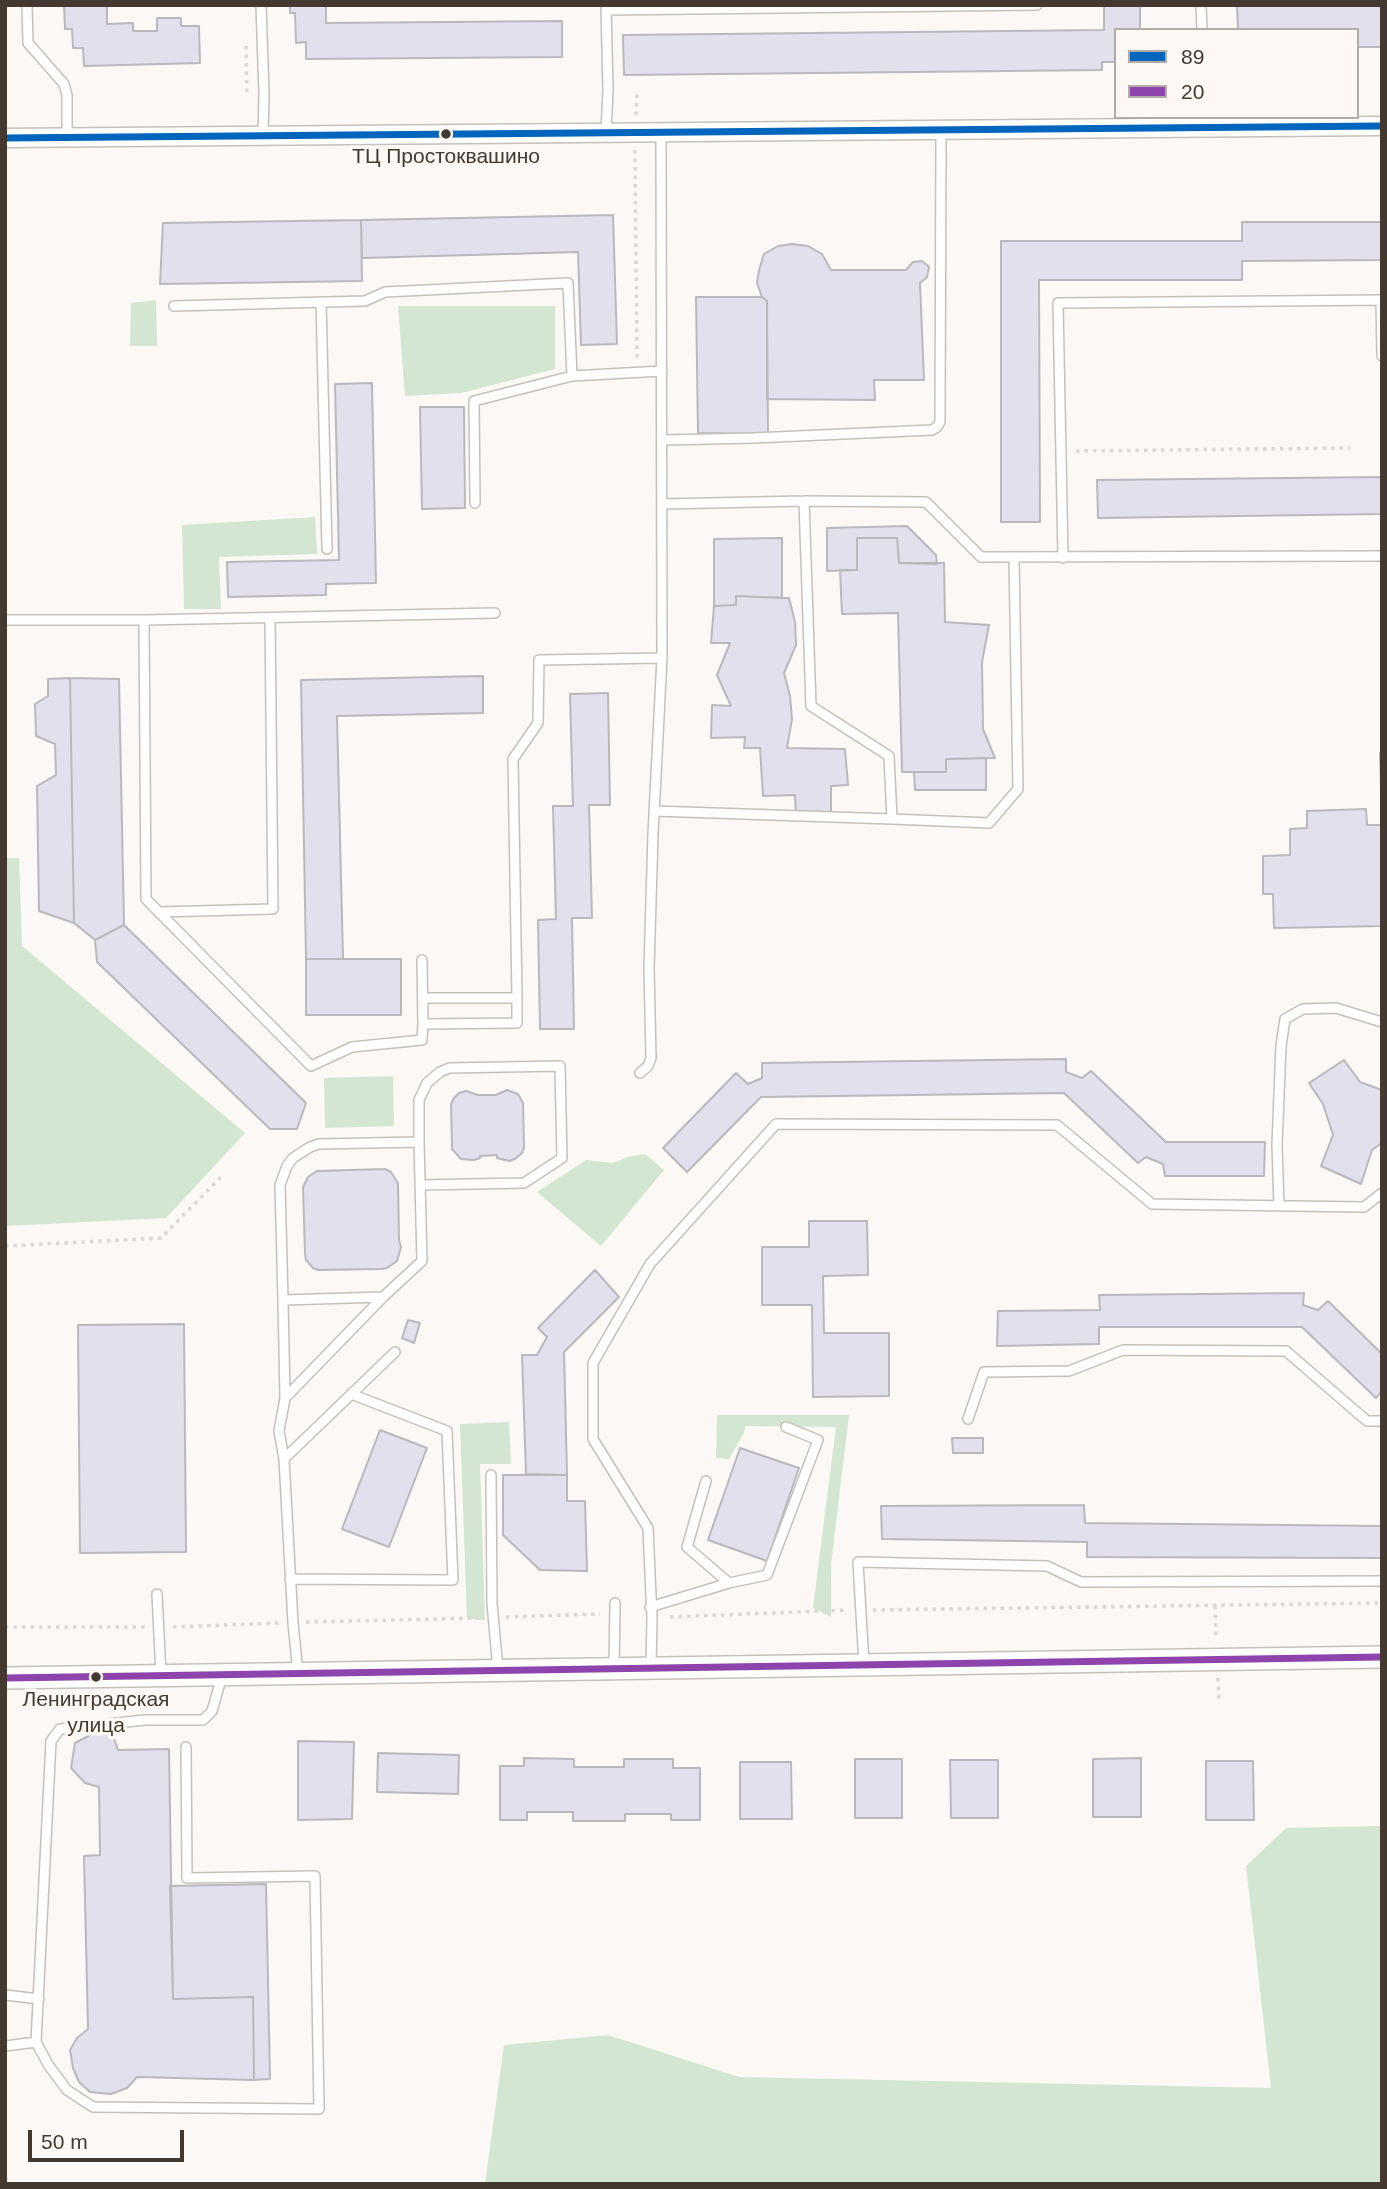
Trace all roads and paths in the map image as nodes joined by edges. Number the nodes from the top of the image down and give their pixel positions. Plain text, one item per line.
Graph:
1 (27, 5) edge
2 (261, 5) edge
3 (1037, 5) edge
4 (1201, 5) edge
5 (941, 6) edge
6 (606, 7) edge
7 (1202, 28) edge
8 (246, 43) dead end
9 (637, 90) dead end
10 (247, 93) dead end
11 (1203, 123) edge
12 (1382, 127) edge
13 (941, 130) junction
14 (606, 133) junction
15 (635, 133) junction
16 (661, 133) junction
17 (263, 136) junction
18 (5, 138) edge
19 (67, 138) junction
20 (1381, 300) edge
21 (321, 302) junction
22 (174, 306) dead end
23 (1382, 356) edge
24 (662, 371) junction
25 (637, 372) junction
26 (572, 376) junction
27 (663, 440) junction
28 (1350, 449) dead end
29 (1061, 451) junction
30 (804, 501) junction
31 (475, 503) dead end
32 (662, 504) junction
33 (327, 549) dead end
34 (1382, 556) edge
35 (1014, 558) junction
36 (1063, 558) junction
37 (495, 613) dead end
38 (270, 618) junction
39 (5, 620) edge
40 (144, 620) junction
41 (662, 658) junction
42 (654, 811) junction
43 (891, 819) junction
44 (159, 912) junction
45 (422, 960) dead end
46 (423, 998) junction
47 (517, 999) junction
48 (1382, 1022) edge
49 (423, 1024) junction
50 (640, 1073) dead end
51 (419, 1142) junction
52 (221, 1177) dead end
53 (420, 1185) junction
54 (1382, 1193) edge
55 (1279, 1206) junction
56 (5, 1246) edge
57 (383, 1297) junction
58 (283, 1300) junction
59 (395, 1352) dead end
60 (351, 1394) junction
61 (285, 1398) junction
62 (968, 1419) dead end
63 (1382, 1421) edge
64 (786, 1427) dead end
65 (284, 1459) junction
66 (491, 1475) dead end
67 (706, 1481) dead end
68 (290, 1579) junction
69 (1382, 1581) edge
70 (730, 1583) junction
71 (157, 1594) dead end
72 (615, 1603) dead end
73 (1382, 1603) edge
74 (650, 1607) junction
75 (860, 1610) junction
76 (613, 1614) junction
77 (492, 1618) junction
78 (652, 1618) junction
79 (293, 1623) junction
80 (5, 1627) edge
81 (160, 1627) junction
82 (1382, 1657) edge
83 (864, 1664) junction
84 (651, 1668) junction
85 (614, 1669) junction
86 (499, 1670) junction
87 (298, 1673) junction
88 (222, 1674) junction
89 (161, 1675) junction
90 (5, 1678) edge
91 (186, 1747) dead end
92 (5, 1995) edge
93 (40, 1999) junction
94 (36, 2042) junction
95 (5, 2046) edge

1 - 19 lane
2 - 17 lane
3 - 5 lane
4 - 7 lane
5 - 6 lane
6 - 14 lane
8 - 10 path
9 - 15 path
11 - 12 street
11 - 13 street
13 - 16 street
13 - 27 lane
14 - 15 street
14 - 17 street
15 - 16 street
15 - 25 path
16 - 24 lane
17 - 19 street
18 - 19 street
20 - 23 lane
20 - 29 lane
21 - 22 lane
21 - 26 lane
21 - 33 lane
24 - 25 lane
24 - 27 lane
25 - 26 lane
26 - 31 lane
27 - 32 lane
28 - 29 path
29 - 36 lane
30 - 32 lane
30 - 35 lane
30 - 43 lane
32 - 41 lane
34 - 36 lane
35 - 36 lane
35 - 43 lane
37 - 38 lane
38 - 40 lane
38 - 44 lane
39 - 40 lane
40 - 44 lane
41 - 42 lane
41 - 47 lane
42 - 43 lane
42 - 50 lane
44 - 49 lane
45 - 46 lane
46 - 47 lane
46 - 49 lane
47 - 49 lane
48 - 55 lane
51 - 53 lane
51 - 53 lane
51 - 58 lane
52 - 56 path
53 - 57 lane
54 - 55 lane
55 - 74 lane
57 - 58 lane
57 - 61 lane
58 - 61 lane
59 - 60 lane
60 - 65 lane
60 - 68 lane
61 - 65 lane
62 - 63 lane
64 - 70 lane
65 - 68 lane
66 - 77 lane
67 - 70 lane
68 - 79 lane
69 - 75 lane
70 - 74 lane
71 - 81 lane
72 - 76 lane
73 - 75 path
74 - 78 lane
75 - 78 path
75 - 83 lane
76 - 77 path
76 - 85 lane
77 - 79 path
77 - 86 lane
78 - 84 lane
79 - 81 path
79 - 87 lane
80 - 81 path
81 - 89 lane
82 - 83 street
83 - 84 street
84 - 85 street
85 - 86 street
86 - 87 street
87 - 88 street
88 - 89 street
88 - 93 lane
89 - 90 street
91 - 94 lane
92 - 93 lane
93 - 94 lane
94 - 95 lane

